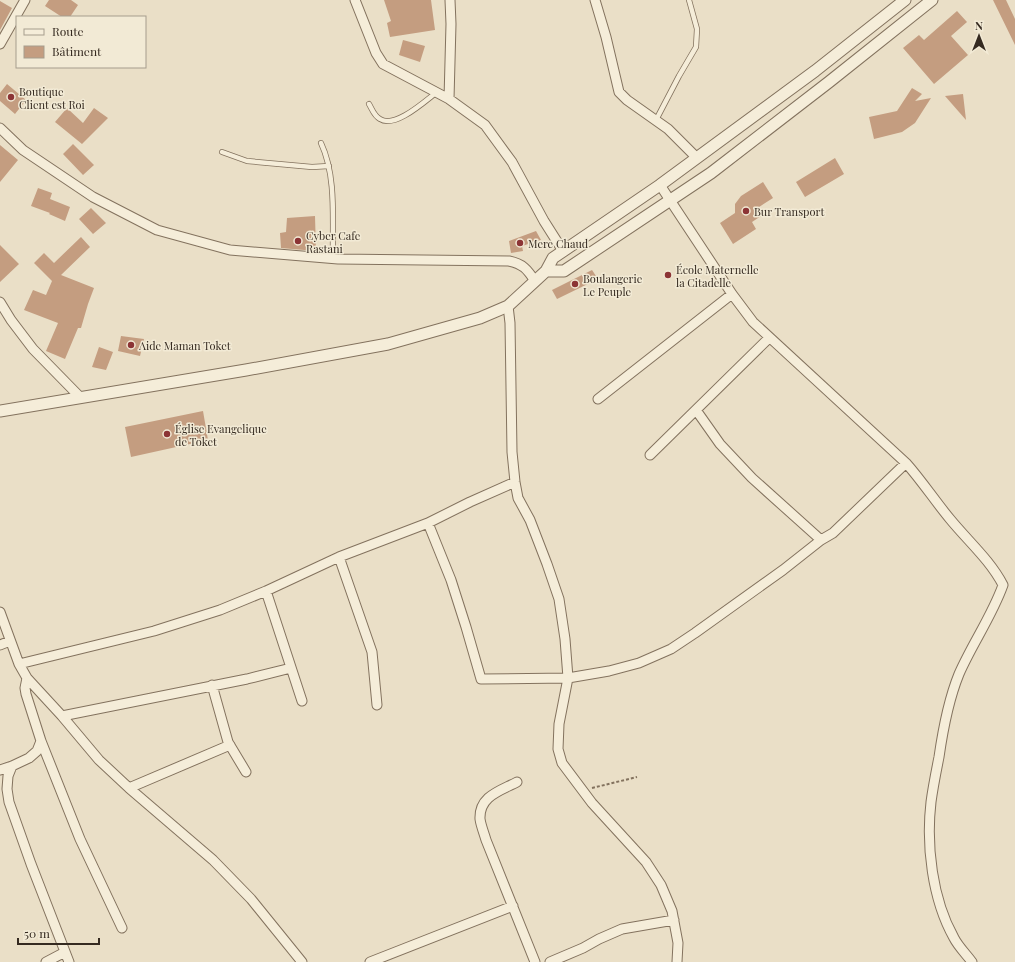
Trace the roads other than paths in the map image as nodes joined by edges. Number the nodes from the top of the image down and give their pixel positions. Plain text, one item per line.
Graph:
1 (25, 0) edge
2 (355, 0) edge
3 (450, 0) edge
4 (595, 0) edge
5 (689, 0) edge
6 (905, 0) edge
7 (932, 0) edge
8 (0, 44) edge
9 (437, 92) junction
10 (449, 99) junction
11 (369, 104) dead end
12 (656, 120) junction
13 (0, 128) edge
14 (321, 143) dead end
15 (222, 152) dead end
16 (697, 158) junction
17 (329, 166) junction
18 (660, 185) junction
19 (670, 199) junction
20 (563, 251) junction
21 (333, 259) junction
22 (546, 271) junction
23 (534, 281) junction
24 (732, 294) junction
25 (0, 302) edge
26 (508, 306) junction
27 (769, 338) junction
28 (80, 397) junction
29 (598, 399) dead end
30 (696, 410) junction
31 (0, 411) edge
32 (650, 455) dead end
33 (906, 463) junction
34 (515, 482) junction
35 (428, 523) junction
36 (821, 540) junction
37 (339, 557) junction
38 (266, 591) junction
39 (0, 612) edge
40 (10, 641) junction
41 (0, 646) edge
42 (19, 664) junction
43 (291, 668) junction
44 (27, 678) junction
45 (568, 678) junction
46 (212, 685) junction
47 (302, 702) dead end
48 (377, 705) dead end
49 (62, 716) junction
50 (41, 741) junction
51 (230, 745) junction
52 (12, 766) junction
53 (0, 770) edge
54 (246, 772) dead end
55 (517, 782) dead end
56 (130, 788) junction
57 (513, 906) junction
58 (674, 920) junction
59 (122, 928) dead end
60 (65, 952) junction
61 (46, 962) edge
62 (69, 962) edge
63 (302, 962) edge
64 (370, 962) edge
65 (535, 962) edge
66 (550, 962) edge
67 (678, 962) edge
68 (972, 962) edge

1 - 8 street
2 - 9 street
3 - 10 street
4 - 12 street
5 - 12 lane
6 - 16 street
7 - 19 street
9 - 10 street
9 - 11 lane
10 - 20 street
12 - 16 street
13 - 21 street
14 - 17 lane
15 - 17 lane
16 - 18 street
17 - 21 lane
18 - 19 street
18 - 20 street
19 - 22 street
19 - 24 street
20 - 22 street
21 - 23 street
22 - 23 street
23 - 26 street
24 - 27 street
24 - 29 street
25 - 28 street
26 - 28 street
26 - 34 street
27 - 30 street
27 - 33 street
28 - 31 street
30 - 32 street
30 - 36 street
33 - 36 street
33 - 68 street
34 - 35 street
34 - 45 street
35 - 37 street
35 - 45 street
36 - 45 street
37 - 38 street
37 - 48 street
38 - 42 street
38 - 43 street
39 - 40 street
40 - 41 street
40 - 42 street
42 - 44 street
43 - 46 street
43 - 47 street
44 - 49 street
44 - 50 street
45 - 58 street
46 - 49 street
46 - 51 street
49 - 56 street
50 - 52 street
50 - 59 street
51 - 54 street
51 - 56 street
52 - 53 street
52 - 60 street
55 - 57 street
56 - 63 street
57 - 64 street
57 - 65 street
58 - 66 street
58 - 67 street
60 - 61 street
60 - 62 street

